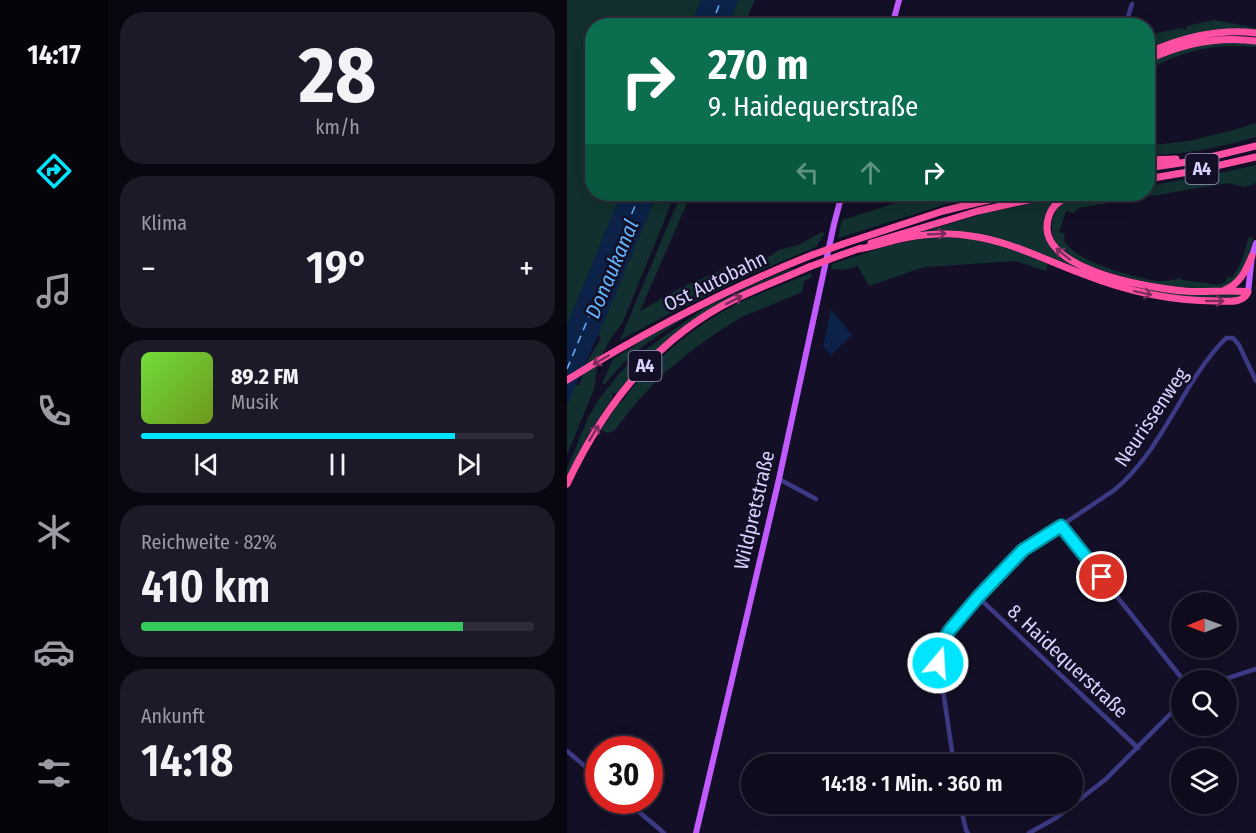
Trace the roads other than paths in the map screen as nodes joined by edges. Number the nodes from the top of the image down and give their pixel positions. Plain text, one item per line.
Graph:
1 (899, 0) edge
2 (1132, 4) dead end
3 (894, 18) edge
4 (1128, 18) edge
5 (1256, 33) edge
6 (1256, 41) edge
7 (1155, 50) edge
8 (1155, 57) edge
9 (1256, 146) edge
10 (1256, 156) edge
11 (1155, 160) edge
12 (1194, 161) junction
13 (1155, 167) edge
14 (1155, 178) edge
15 (840, 201) edge
16 (967, 201) edge
17 (984, 201) edge
18 (1024, 201) edge
19 (1060, 201) edge
20 (943, 211) junction
21 (1256, 243) edge
22 (859, 249) junction
23 (1253, 256) junction
24 (1220, 291) junction
25 (1248, 292) junction
26 (567, 380) edge
27 (1256, 381) edge
28 (779, 479) junction
29 (567, 484) edge
30 (816, 499) dead end
31 (1061, 526) junction
32 (978, 597) junction
33 (1256, 669) edge
34 (1175, 670) edge
35 (1237, 675) edge
36 (1171, 714) edge
37 (1138, 748) junction
38 (567, 751) edge
39 (952, 754) edge
40 (585, 766) edge
41 (641, 814) edge
42 (962, 814) edge
43 (664, 833) edge
44 (696, 833) edge
45 (968, 833) edge
46 (1029, 833) edge

1 - 3 main road
2 - 4 street
5 - 7 highway
6 - 8 highway
9 - 12 highway, A4
10 - 14 highway, A4
11 - 12 highway
12 - 13 highway, A4
15 - 28 main road, Wildpretstraße
16 - 20 highway
17 - 20 highway, A4
18 - 22 highway, A4
24 -> 19 highway
20 -> 26 highway, Ost Autobahn / A4, bridge
21 - 23 main road
22 -> 25 highway
29 -> 22 highway, Ost Autobahn / A4, bridge
23 - 24 highway
23 - 25 main road
24 - 25 highway
27 - 31 street, Neurissenweg
28 - 30 street
28 - 44 main road, Wildpretstraße
31 - 32 street, Neurissenweg
31 - 34 street
32 - 37 street, 8. Haidequerstraße
32 - 39 street, Neurissenweg
33 - 35 street
36 - 37 street
37 - 46 street
38 - 40 street
41 - 43 street
42 - 45 street

